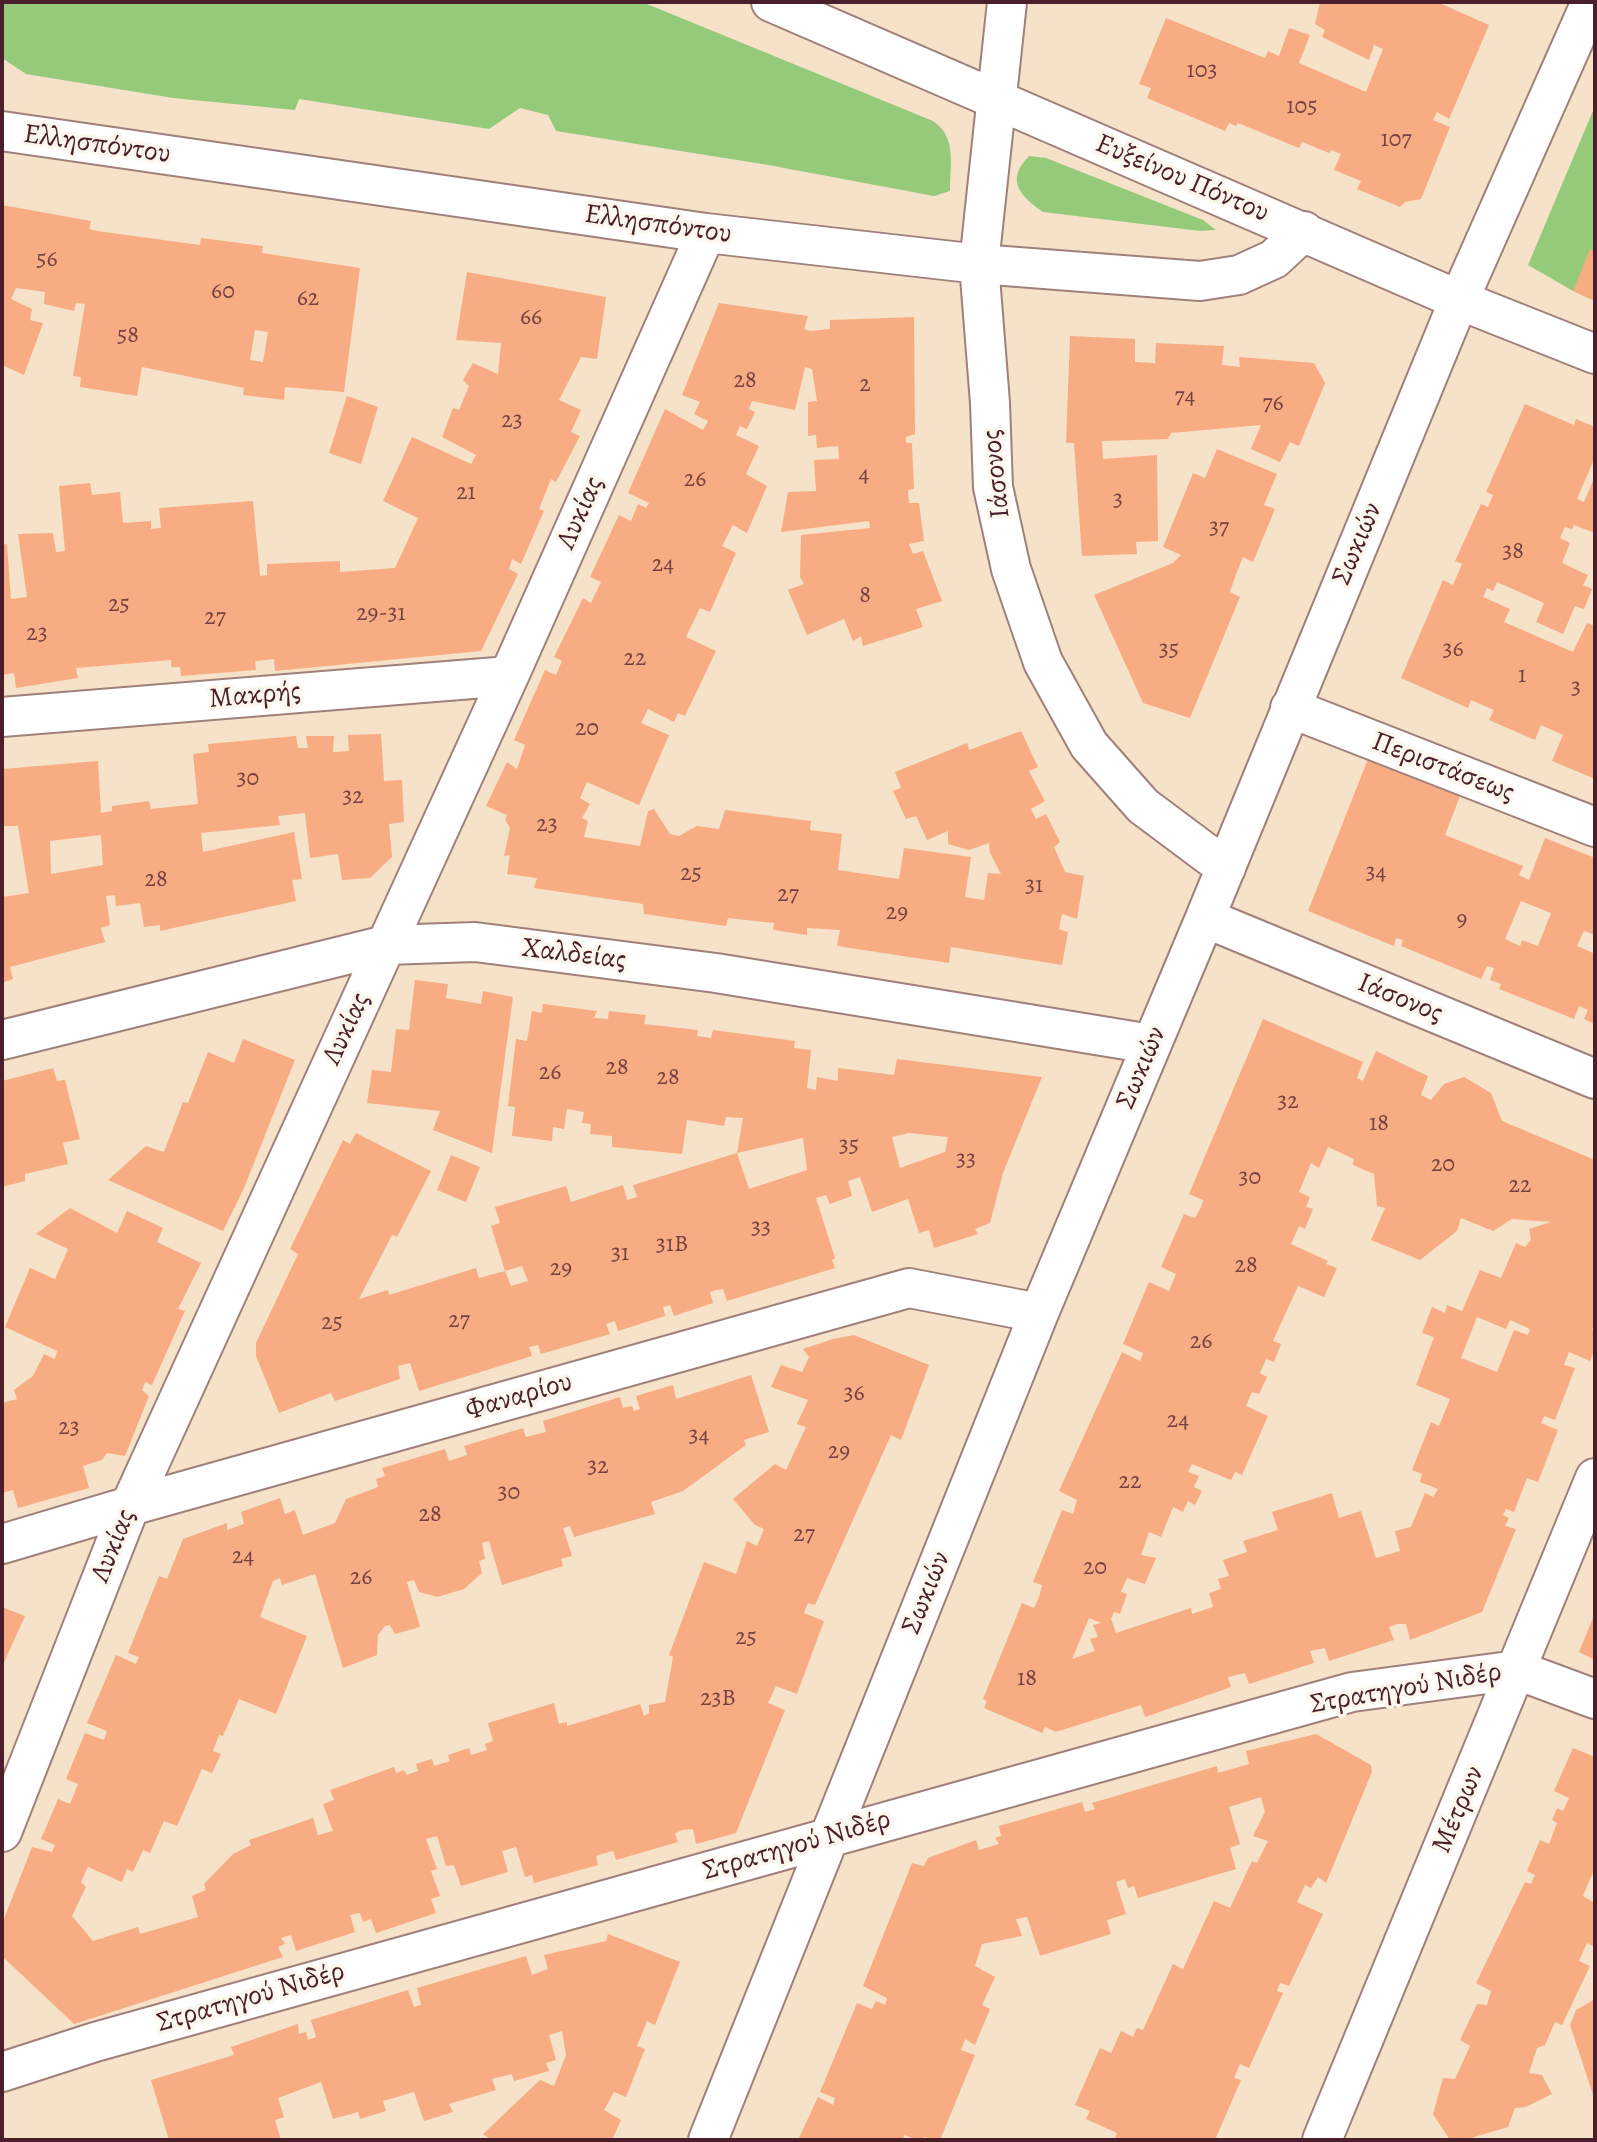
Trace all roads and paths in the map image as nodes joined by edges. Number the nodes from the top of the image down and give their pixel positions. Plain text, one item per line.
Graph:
1 (771, 2) edge
2 (1007, 2) edge
3 (1591, 2) edge
4 (998, 99) junction
5 (2, 131) edge
6 (1304, 231) junction
7 (706, 233) junction
8 (979, 264) junction
9 (1459, 300) junction
10 (1595, 354) edge
11 (509, 676) junction
12 (1290, 708) junction
13 (2, 717) edge
14 (1595, 827) edge
15 (1226, 868) junction
16 (1205, 918) junction
17 (386, 945) junction
18 (2, 1040) edge
19 (1151, 1044) junction
20 (1595, 1080) edge
21 (1039, 1313) junction
22 (1595, 1478) edge
23 (130, 1506) junction
24 (2, 1544) edge
25 (1517, 1670) junction
26 (1595, 1699) edge
27 (2, 1832) edge
28 (830, 1836) junction
29 (2, 2072) edge
30 (708, 2140) edge
31 (1322, 2140) edge

1 - 4 street, Ευξείνου Πόντου
2 - 4 street, Ιάσονος
3 - 9 street, Σωκιών
4 - 6 street, Ευξείνου Πόντου
4 - 8 street, Ιάσονος
5 - 7 street, Ελλησπόντου
6 - 8 street, Ελλησπόντου
6 - 9 street, Ευξείνου Πόντου
7 - 8 street, Ελλησπόντου
7 - 11 street, Λυκίας
8 - 15 street, Ιάσονος
9 - 10 street, Ευξείνου Πόντου
9 - 12 street, Σωκιών
11 - 13 street, Μακρής
11 - 17 street, Λυκίας
12 - 14 street, Περιστάσεως
12 - 15 street, Σωκιών
15 - 16 street, Σωκιών
16 - 19 street, Σωκιών
16 - 20 street, Ιάσονος
17 - 18 street, Χαλδείας
17 - 19 street, Χαλδείας
17 - 23 street, Λυκίας
19 - 21 street, Σωκιών
21 - 23 street, Φαναρίου
21 - 28 street, Σωκιών
22 - 25 street, Μέτρων
23 - 24 street, Φαναρίου
23 - 27 street, Λυκίας
25 - 26 street, Στρατηγού Νιδέρ
25 - 28 street, Στρατηγού Νιδέρ
25 - 31 street, Μέτρων
28 - 29 street, Στρατηγού Νιδέρ
28 - 30 street, Σωκιών

